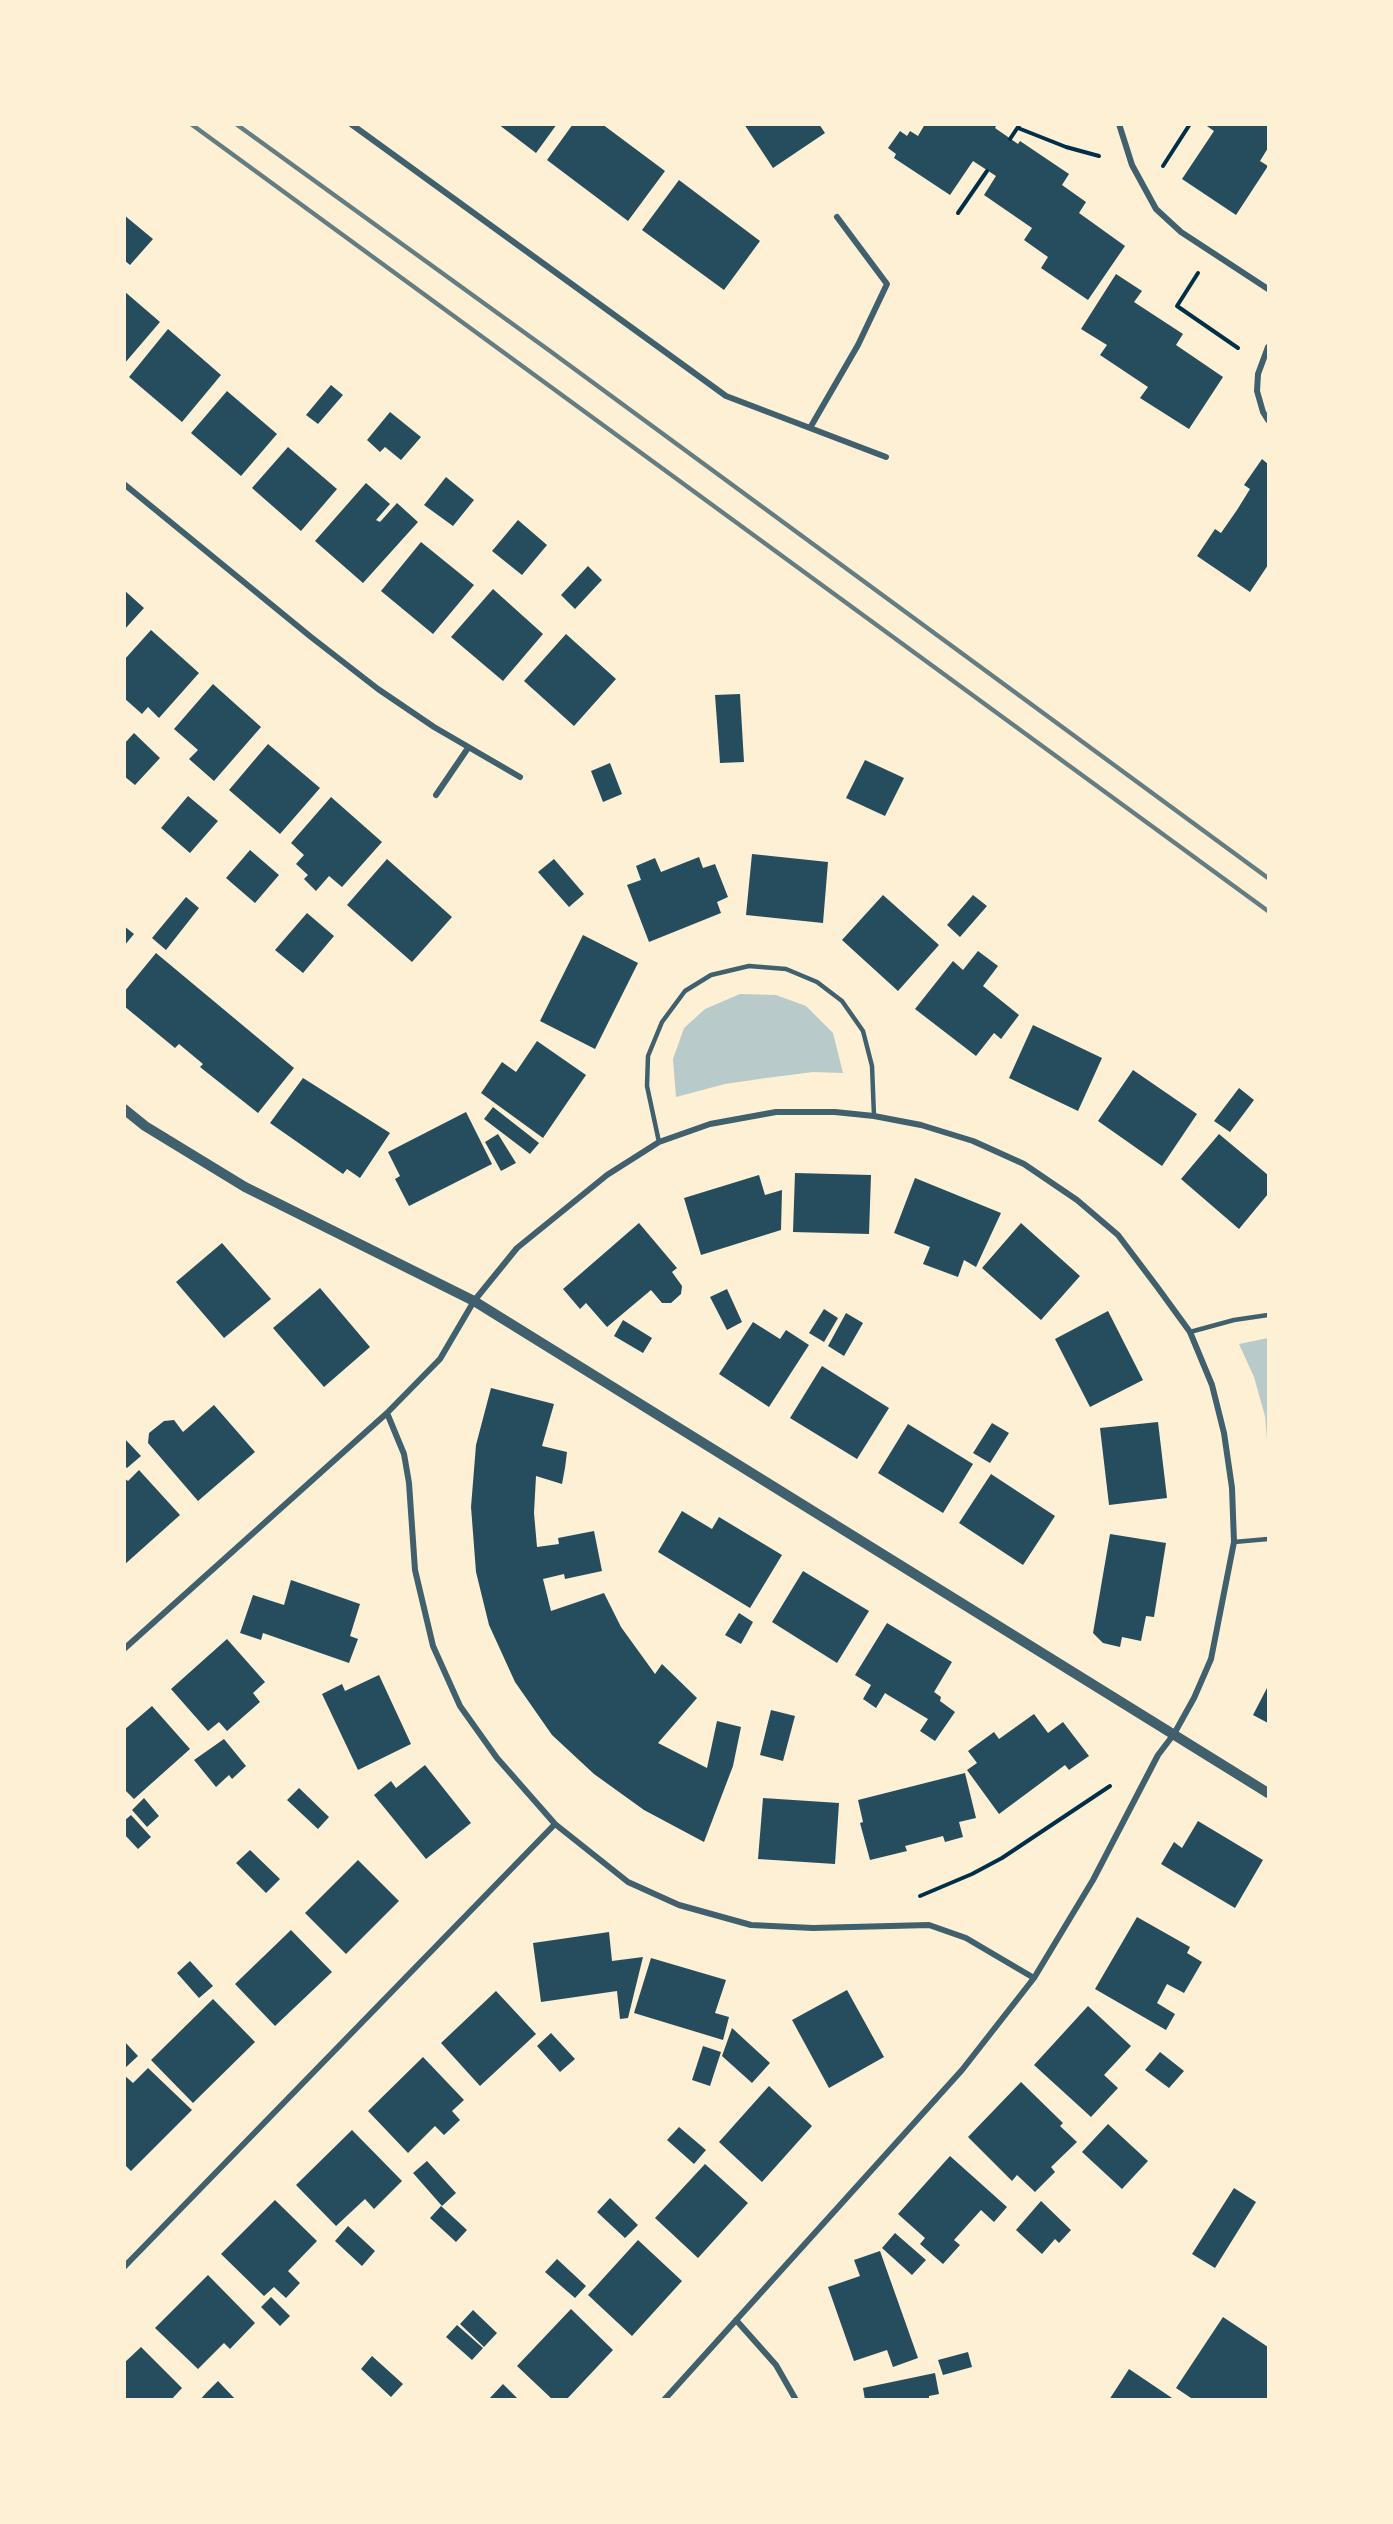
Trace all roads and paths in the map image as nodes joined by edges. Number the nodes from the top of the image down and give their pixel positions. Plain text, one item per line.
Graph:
1 (351, 124) edge
2 (366, 124) edge
3 (1119, 124) edge
4 (1190, 124) edge
5 (1019, 126) edge
6 (362, 132) junction
7 (1010, 139) dead end
8 (1132, 165) junction
9 (987, 171) dead end
10 (1146, 192) junction
11 (958, 213) dead end
12 (837, 217) dead end
13 (1211, 252) junction
14 (1269, 289) edge
15 (1269, 347) edge
16 (1261, 364) junction
17 (1269, 420) edge
18 (810, 428) junction
19 (886, 457) dead end
20 (124, 484) edge
21 (468, 748) junction
22 (520, 777) dead end
23 (436, 795) dead end
24 (124, 1109) edge
25 (874, 1116) junction
26 (659, 1142) junction
27 (474, 1301) junction
28 (1269, 1316) edge
29 (1190, 1332) junction
30 (387, 1413) junction
31 (1269, 1539) edge
32 (1234, 1542) junction
33 (124, 1649) edge
34 (1174, 1734) junction
35 (1113, 1784) dead end
36 (1269, 1793) edge
37 (555, 1824) junction
38 (917, 1897) dead end
39 (1034, 1978) junction
40 (124, 2267) edge
41 (736, 2320) junction
42 (664, 2400) edge
43 (796, 2400) edge

1 - 6 street
2 - 6 street
3 - 8 street
4 - 10 path
5 - 7 path
5 - 8 path
6 - 18 street
8 - 10 street
9 - 11 path
10 - 13 street
12 - 18 street
13 - 14 street
13 - 16 path
15 - 16 street
16 - 17 street
18 - 19 street
20 - 21 street
21 - 22 street
21 - 23 street
24 - 27 street
25 - 26 street
25 - 26 lane
25 - 29 street
26 - 27 street
27 - 30 street
27 - 34 street
28 - 29 lane
29 - 32 street
30 - 33 street
30 - 37 street
31 - 32 lane
32 - 34 street
34 - 36 street
34 - 39 street
35 - 38 path
37 - 39 street
37 - 40 street
39 - 41 street
41 - 42 street
41 - 43 street

